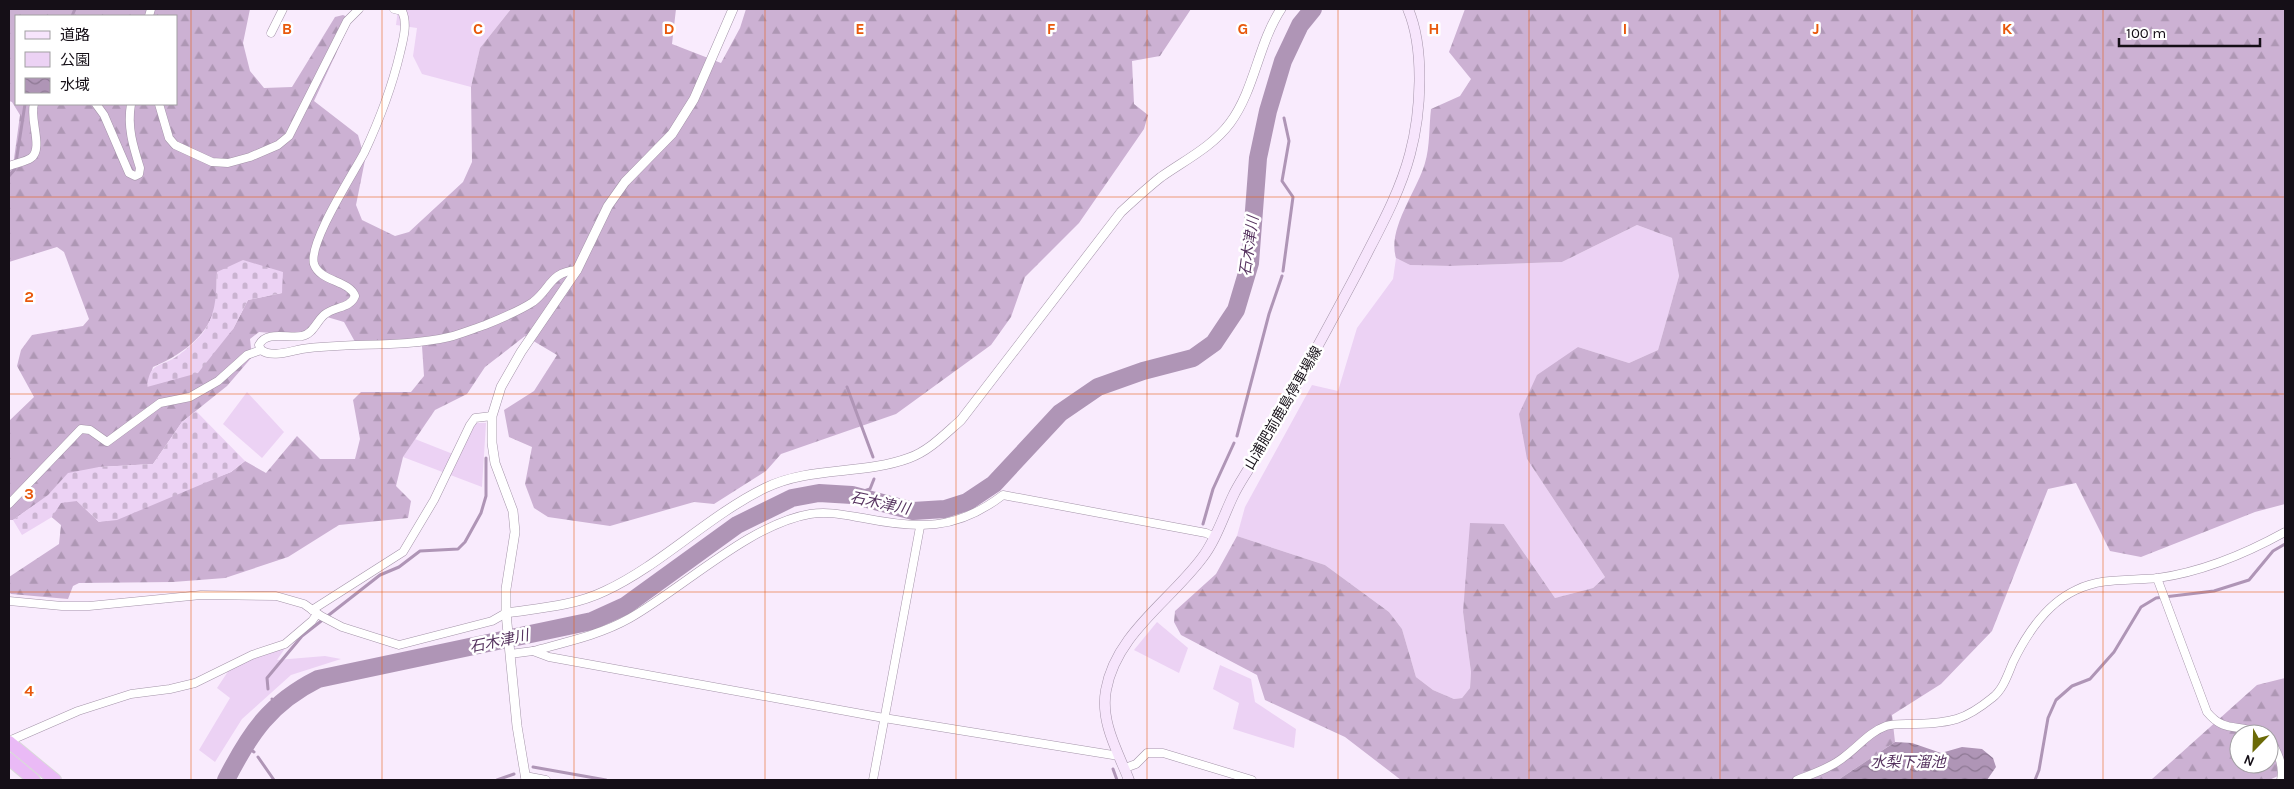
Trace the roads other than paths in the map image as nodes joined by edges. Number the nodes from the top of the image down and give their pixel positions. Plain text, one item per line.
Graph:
1 (283, 9) edge
2 (359, 9) edge
3 (394, 9) edge
4 (733, 9) edge
5 (1281, 9) edge
6 (1408, 9) edge
7 (270, 33) dead end
8 (34, 105) edge
9 (97, 105) edge
10 (131, 105) edge
11 (159, 105) edge
12 (13, 164) edge
13 (576, 270) junction
14 (261, 350) junction
15 (492, 416) junction
16 (9, 504) edge
17 (920, 527) junction
18 (2285, 532) edge
19 (1215, 537) junction
20 (2157, 578) junction
21 (9, 601) edge
22 (317, 613) junction
23 (506, 613) junction
24 (533, 651) junction
25 (510, 653) junction
26 (884, 718) junction
27 (2229, 727) edge
28 (9, 742) edge
29 (1119, 756) junction
30 (2279, 758) edge
31 (9, 759) edge
32 (1125, 768) junction
33 (526, 778) edge
34 (34, 780) edge
35 (55, 780) edge
36 (546, 780) edge
37 (872, 780) edge
38 (1130, 780) edge
39 (1252, 780) edge
40 (1797, 780) edge
41 (2281, 780) edge

1 - 7 street
2 - 11 street
3 - 14 street
4 - 13 street
5 - 23 street
6 - 19 main road, 山浦肥前鹿島停車場線
8 - 12 street
9 - 10 street
13 - 14 street
13 - 15 street
14 - 16 street
15 - 22 street
15 - 23 street
17 - 19 street
17 - 24 street
17 - 26 street
18 - 20 street
19 - 29 main road, 山浦肥前鹿島停車場線
20 - 27 street
20 - 40 street
21 - 22 street
22 - 23 street
22 - 28 street
23 - 25 street
24 - 25 street
24 - 26 street
25 - 33 street
26 - 29 street
26 - 37 street
28 - 35 highway
29 - 32 main road, 山浦肥前鹿島停車場線
30 - 41 street
31 - 34 highway
32 - 38 main road, 山浦肥前鹿島停車場線
32 - 39 street
33 - 36 street

